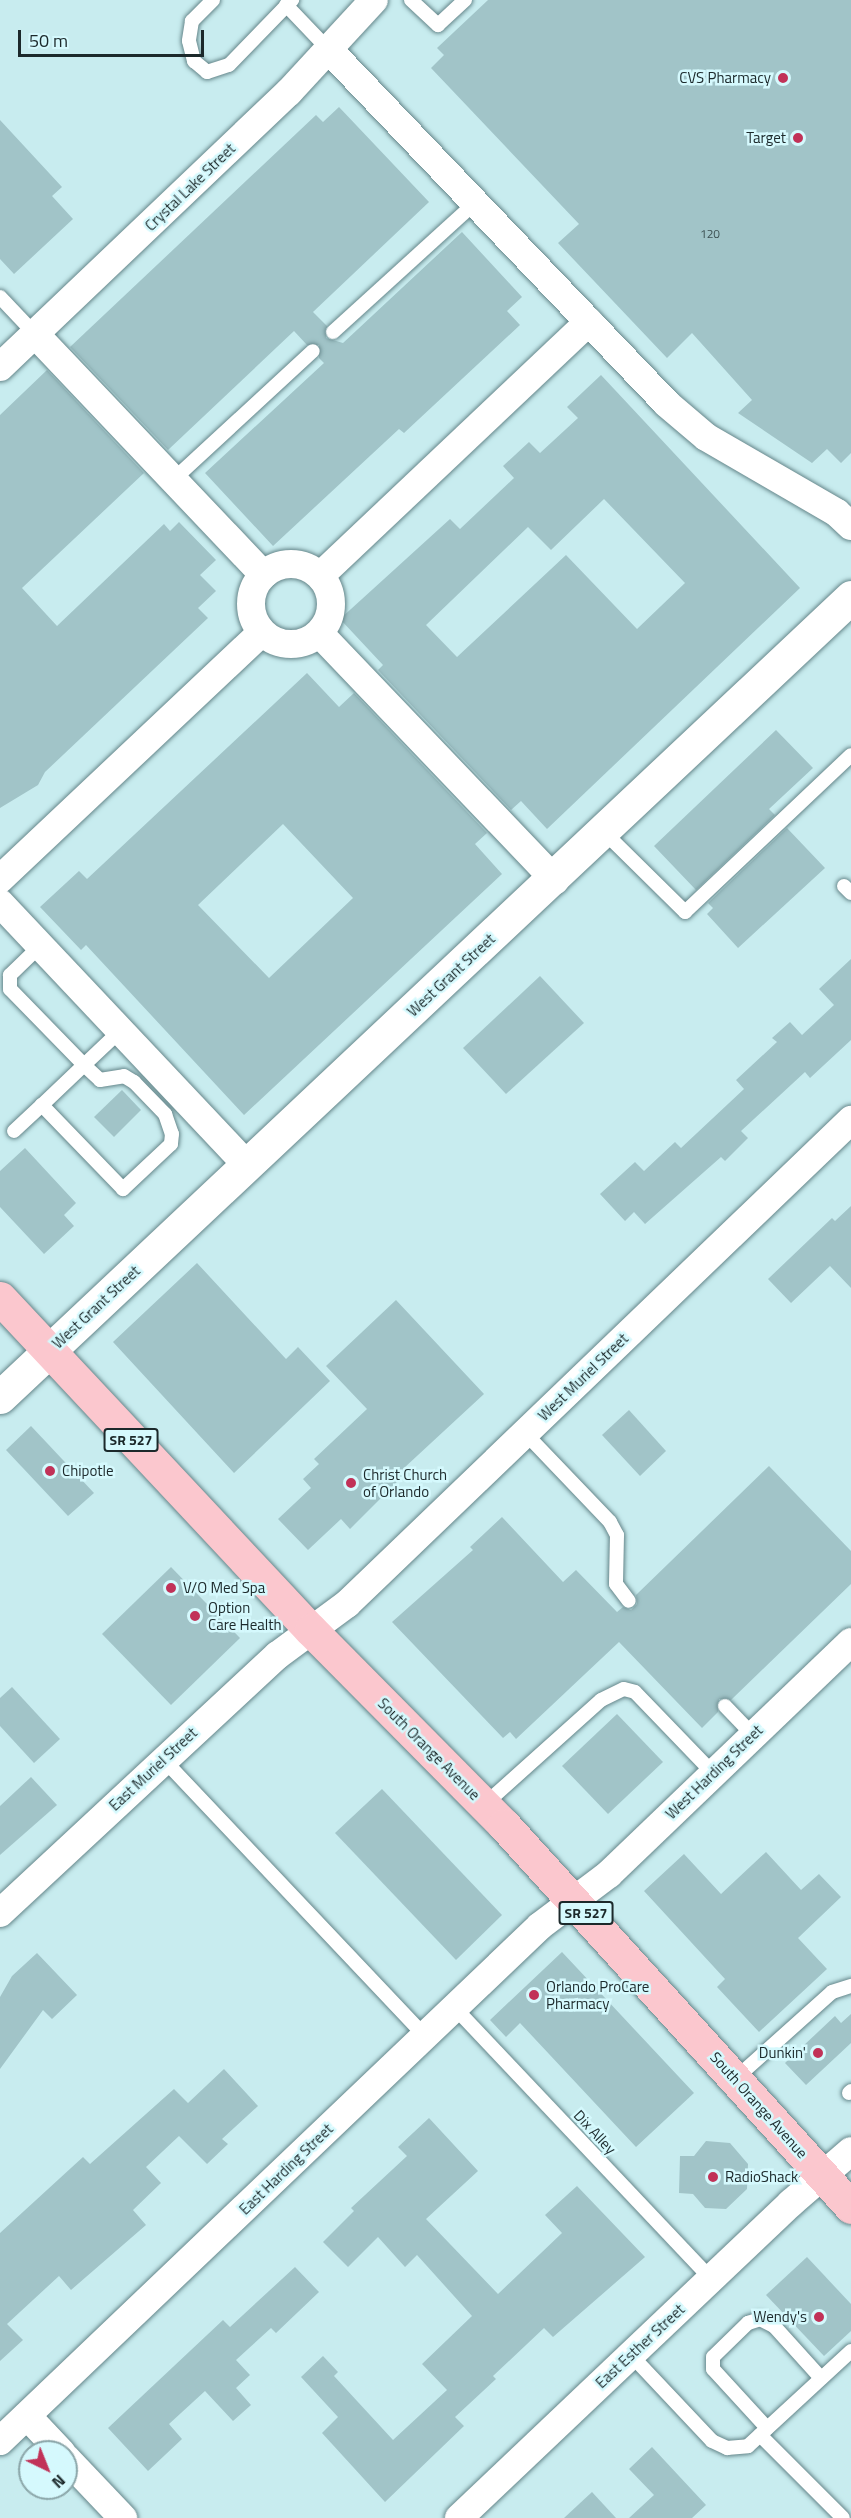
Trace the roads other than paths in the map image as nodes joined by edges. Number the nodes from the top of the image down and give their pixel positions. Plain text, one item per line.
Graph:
1 (213, 0) edge
2 (374, 0) edge
3 (411, 0) edge
4 (465, 0) edge
5 (289, 3) edge
6 (329, 50) junction
7 (475, 203) junction
8 (0, 297) edge
9 (589, 322) junction
10 (333, 332) dead end
11 (35, 334) junction
12 (313, 351) dead end
13 (0, 367) edge
14 (173, 480) junction
15 (851, 526) edge
16 (264, 575) junction
17 (320, 576) junction
18 (851, 597) edge
19 (262, 632) junction
20 (319, 633) junction
21 (851, 755) edge
22 (604, 832) junction
23 (0, 879) edge
24 (555, 880) junction
25 (0, 903) edge
26 (40, 946) junction
27 (120, 1031) junction
28 (84, 1065) junction
29 (42, 1105) junction
30 (851, 1120) edge
31 (14, 1131) dead end
32 (247, 1164) junction
33 (0, 1298) edge
34 (49, 1351) junction
35 (0, 1397) edge
36 (525, 1433) junction
37 (629, 1601) dead end
38 (311, 1630) junction
39 (851, 1642) edge
40 (725, 1706) dead end
41 (753, 1735) junction
42 (163, 1759) junction
43 (713, 1773) junction
44 (484, 1805) junction
45 (574, 1900) junction
46 (0, 1913) edge
47 (851, 1986) edge
48 (455, 2008) junction
49 (425, 2036) junction
50 (735, 2079) junction
51 (851, 2151) edge
52 (823, 2176) junction
53 (851, 2207) edge
54 (711, 2279) junction
55 (851, 2350) edge
56 (631, 2355) junction
57 (821, 2378) junction
58 (27, 2416) junction
59 (763, 2431) junction
60 (50, 2440) edge
61 (0, 2441) edge
62 (78, 2471) edge
63 (123, 2518) edge
64 (459, 2518) edge
65 (843, 2518) edge

1 - 5 lane
2 - 6 street, Crystal Lake Street
3 - 4 lane
5 - 6 lane
6 - 7 street
6 - 11 street, Crystal Lake Street
7 - 9 street
7 - 10 lane
8 - 11 lane
9 - 15 street
9 - 17 street
11 - 13 street, Crystal Lake Street
11 - 14 street
12 - 14 lane
14 - 16 street
16 - 17 street
16 - 19 street
17 - 20 street
18 - 22 street, West Grant Street
19 - 20 street
19 - 23 street
20 - 24 street
21 - 22 lane
22 - 24 street, West Grant Street
24 - 32 street, West Grant Street
25 - 26 street
26 - 27 street
26 - 28 lane
27 - 28 lane
27 - 32 street
28 - 29 lane
28 - 29 lane
29 - 31 lane
30 - 36 street, West Muriel Street
32 - 34 street, West Grant Street
33 - 34 main road, South Orange Avenue / SR 527
34 - 35 street, West Grant Street
34 - 38 main road, South Orange Avenue / SR 527
36 - 37 lane
36 - 38 street, West Muriel Street
38 - 42 street, East Muriel Street
38 - 44 main road, South Orange Avenue / SR 527
39 - 41 street, West Harding Street
40 - 41 lane
41 - 43 street, West Harding Street
42 - 46 street, East Muriel Street
42 - 49 lane
43 - 44 lane
43 - 45 street, West Harding Street
44 - 45 main road, South Orange Avenue / SR 527
45 - 48 street, East Harding Street
45 - 50 main road, South Orange Avenue / SR 527
47 - 50 lane
48 - 49 street, East Harding Street
48 - 54 lane, Dix Alley
49 - 58 street, East Harding Street
50 - 52 main road, South Orange Avenue / SR 527
51 - 52 street, East Esther Street
52 - 53 main road, South Orange Avenue / SR 527
52 - 54 street, East Esther Street
54 - 56 street, East Esther Street
55 - 57 lane
56 - 59 lane
56 - 64 street, East Esther Street
57 - 59 lane
57 - 59 lane
58 - 60 street
58 - 61 street, East Harding Street
59 - 65 lane
62 - 63 street

